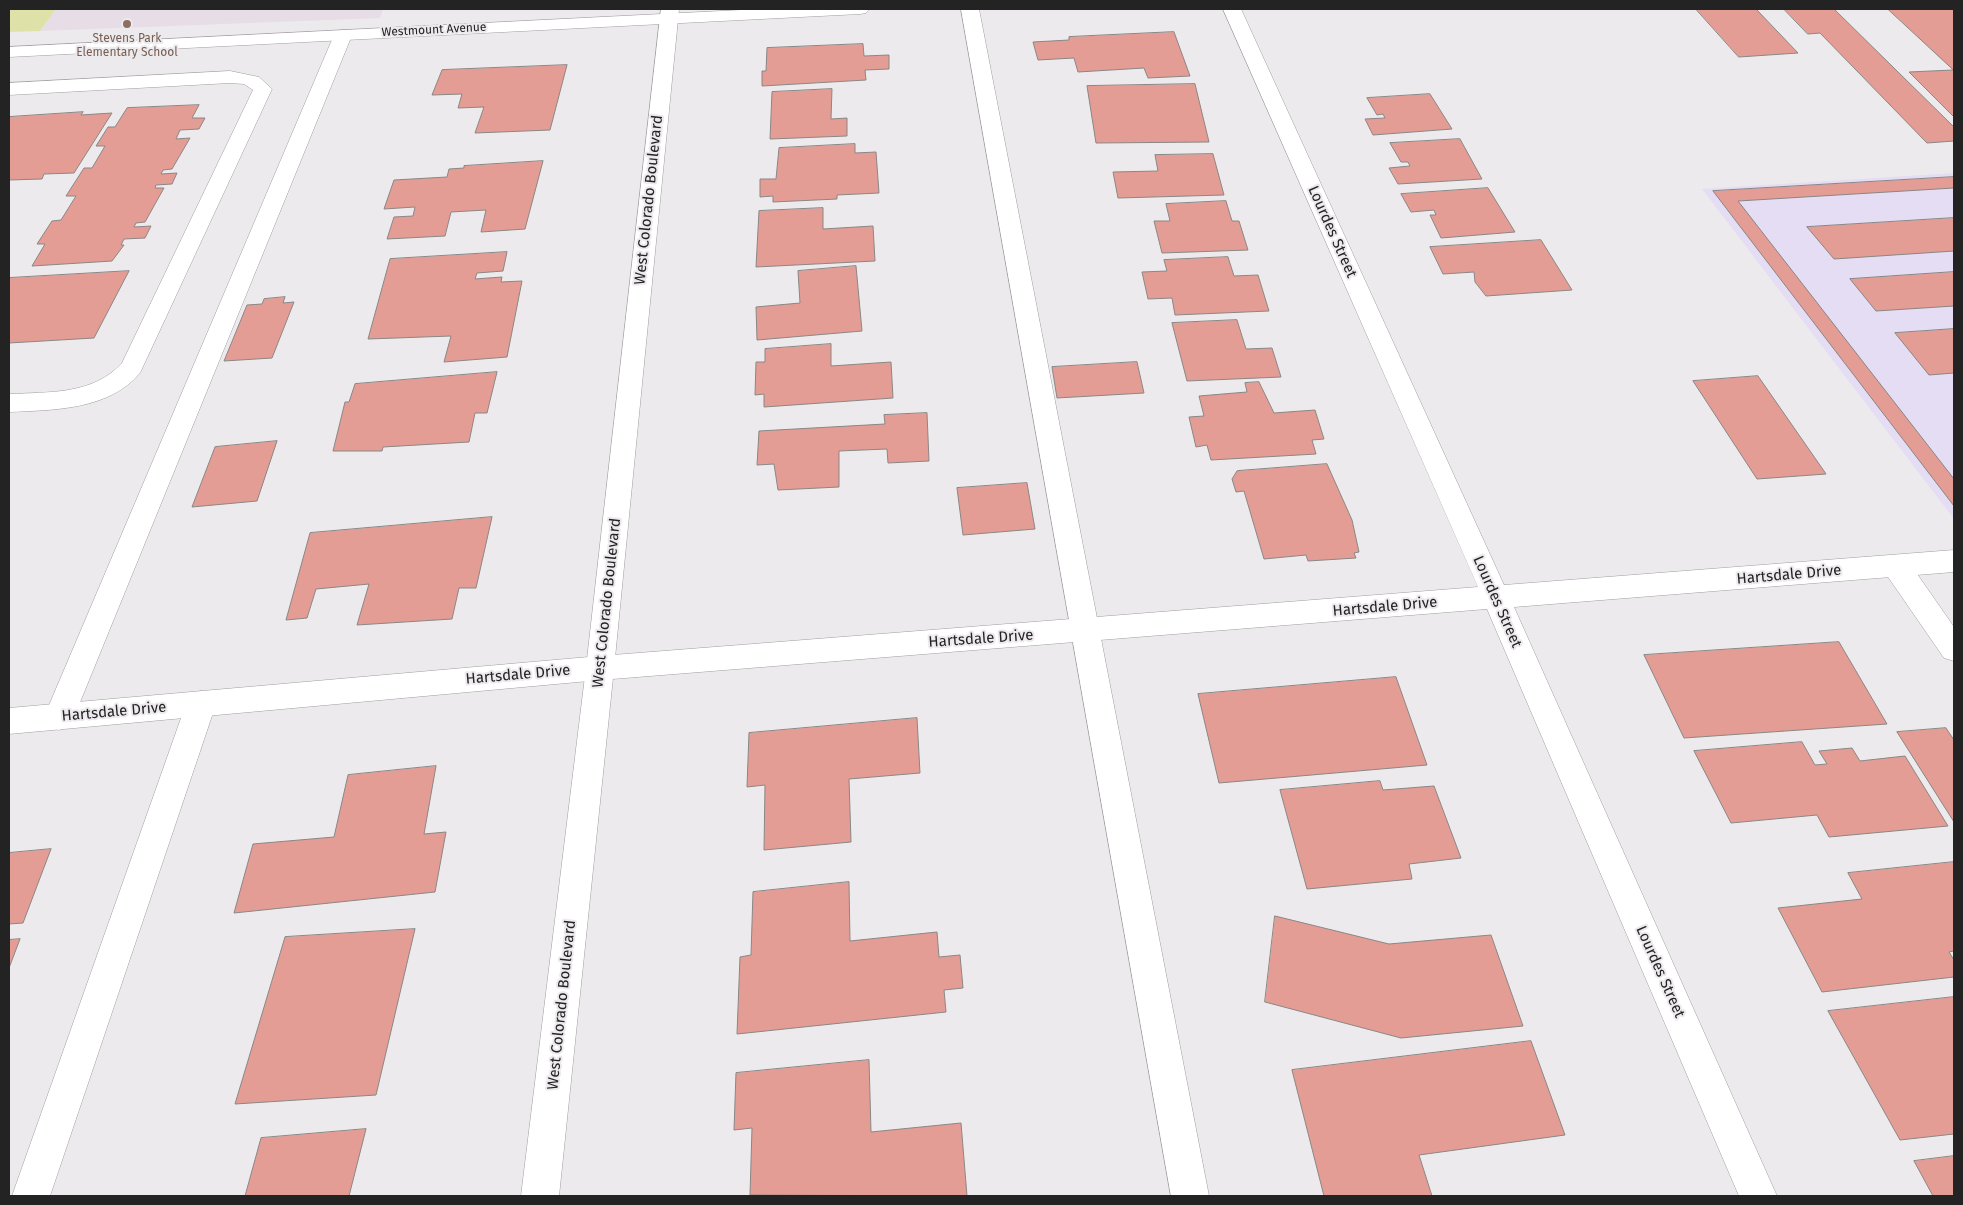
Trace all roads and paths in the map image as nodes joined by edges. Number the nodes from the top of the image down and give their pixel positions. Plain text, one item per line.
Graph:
1 (860, 9) edge
2 (970, 9) edge
3 (1232, 9) edge
4 (669, 14) edge
5 (343, 35) junction
6 (9, 52) edge
7 (9, 89) edge
8 (9, 403) edge
9 (1954, 561) edge
10 (1896, 566) junction
11 (1496, 598) junction
12 (1087, 630) junction
13 (1954, 649) edge
14 (600, 668) junction
15 (201, 704) junction
16 (59, 717) junction
17 (9, 721) edge
18 (31, 1196) edge
19 (540, 1196) edge
20 (1190, 1196) edge
21 (1758, 1196) edge

1 - 4 street, Westmount Avenue
2 - 12 street
3 - 11 street, Lourdes Street
4 - 5 street, Westmount Avenue
4 - 14 street, West Colorado Boulevard
5 - 6 street, Westmount Avenue
5 - 16 street
7 - 8 street
9 - 10 street, Hartsdale Drive
10 - 11 street, Hartsdale Drive
10 - 13 street
11 - 12 street, Hartsdale Drive
11 - 21 street, Lourdes Street
12 - 14 street, Hartsdale Drive
12 - 20 street
14 - 15 street, Hartsdale Drive
14 - 19 street, West Colorado Boulevard
15 - 16 street, Hartsdale Drive
15 - 18 street
16 - 17 street, Hartsdale Drive

